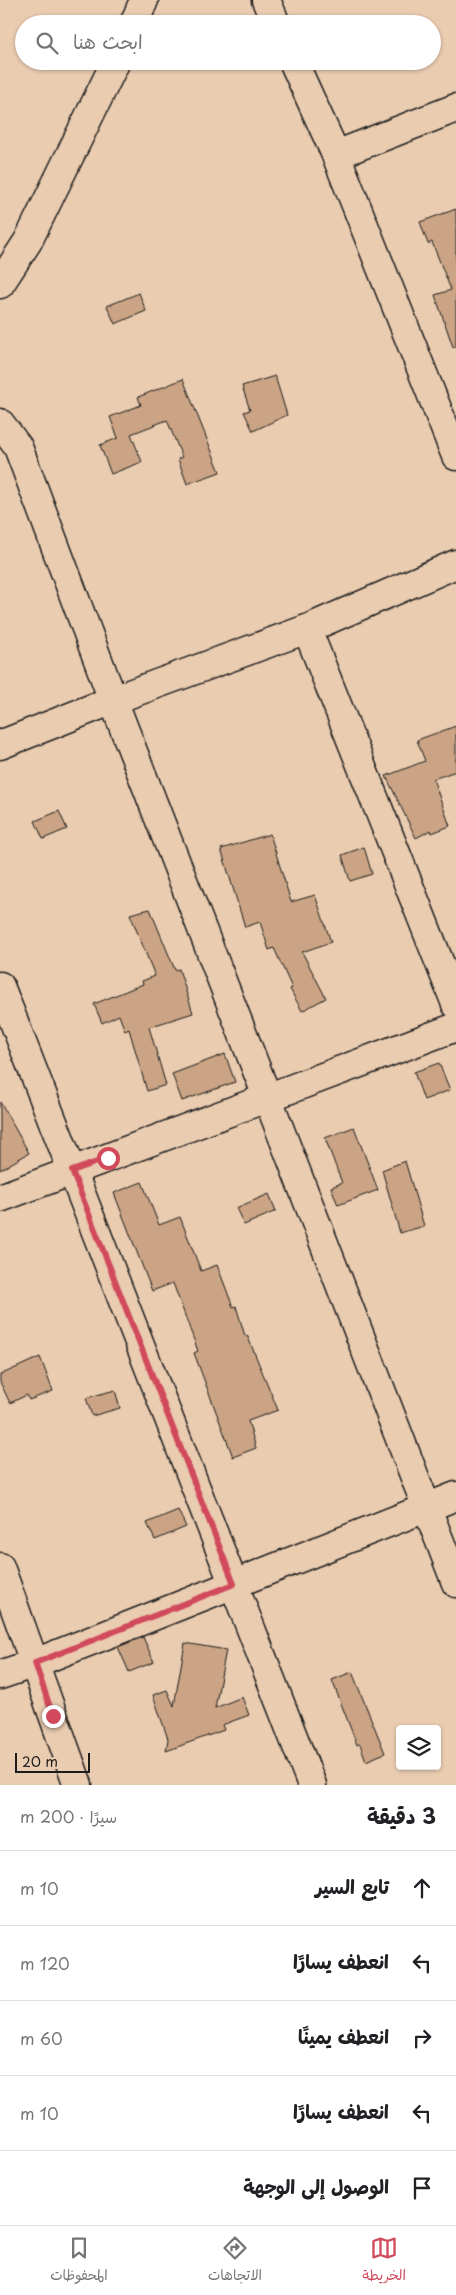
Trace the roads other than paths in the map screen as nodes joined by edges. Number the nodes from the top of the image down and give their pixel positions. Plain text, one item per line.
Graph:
1 (144, 0) edge
2 (266, 0) edge
3 (138, 15) edge
4 (272, 15) edge
5 (112, 70) edge
6 (297, 70) edge
7 (456, 108) edge
8 (336, 155) junction
9 (0, 284) edge
10 (0, 423) edge
11 (456, 456) edge
12 (456, 564) edge
13 (307, 629) junction
14 (113, 700) junction
15 (0, 745) edge
16 (0, 986) edge
17 (456, 1004) edge
18 (456, 1027) edge
19 (268, 1098) junction
20 (72, 1171) junction
21 (0, 1198) edge
22 (456, 1496) edge
23 (426, 1507) junction
24 (0, 1567) edge
25 (234, 1584) junction
26 (456, 1584) edge
27 (35, 1663) junction
28 (0, 1675) edge
29 (78, 1785) edge
30 (312, 1785) edge

1 - 3 street
2 - 4 street
5 - 9 street
6 - 8 street
7 - 8 street
8 - 11 street
10 - 14 street
12 - 13 street
13 - 14 street
13 - 17 street
14 - 15 street
14 - 19 street
16 - 20 street
18 - 19 street
19 - 20 street
19 - 23 street
20 - 21 street
20 - 25 street
22 - 23 street
23 - 25 street
23 - 26 street
24 - 27 street
25 - 27 street
25 - 30 street
27 - 28 street
27 - 29 street

